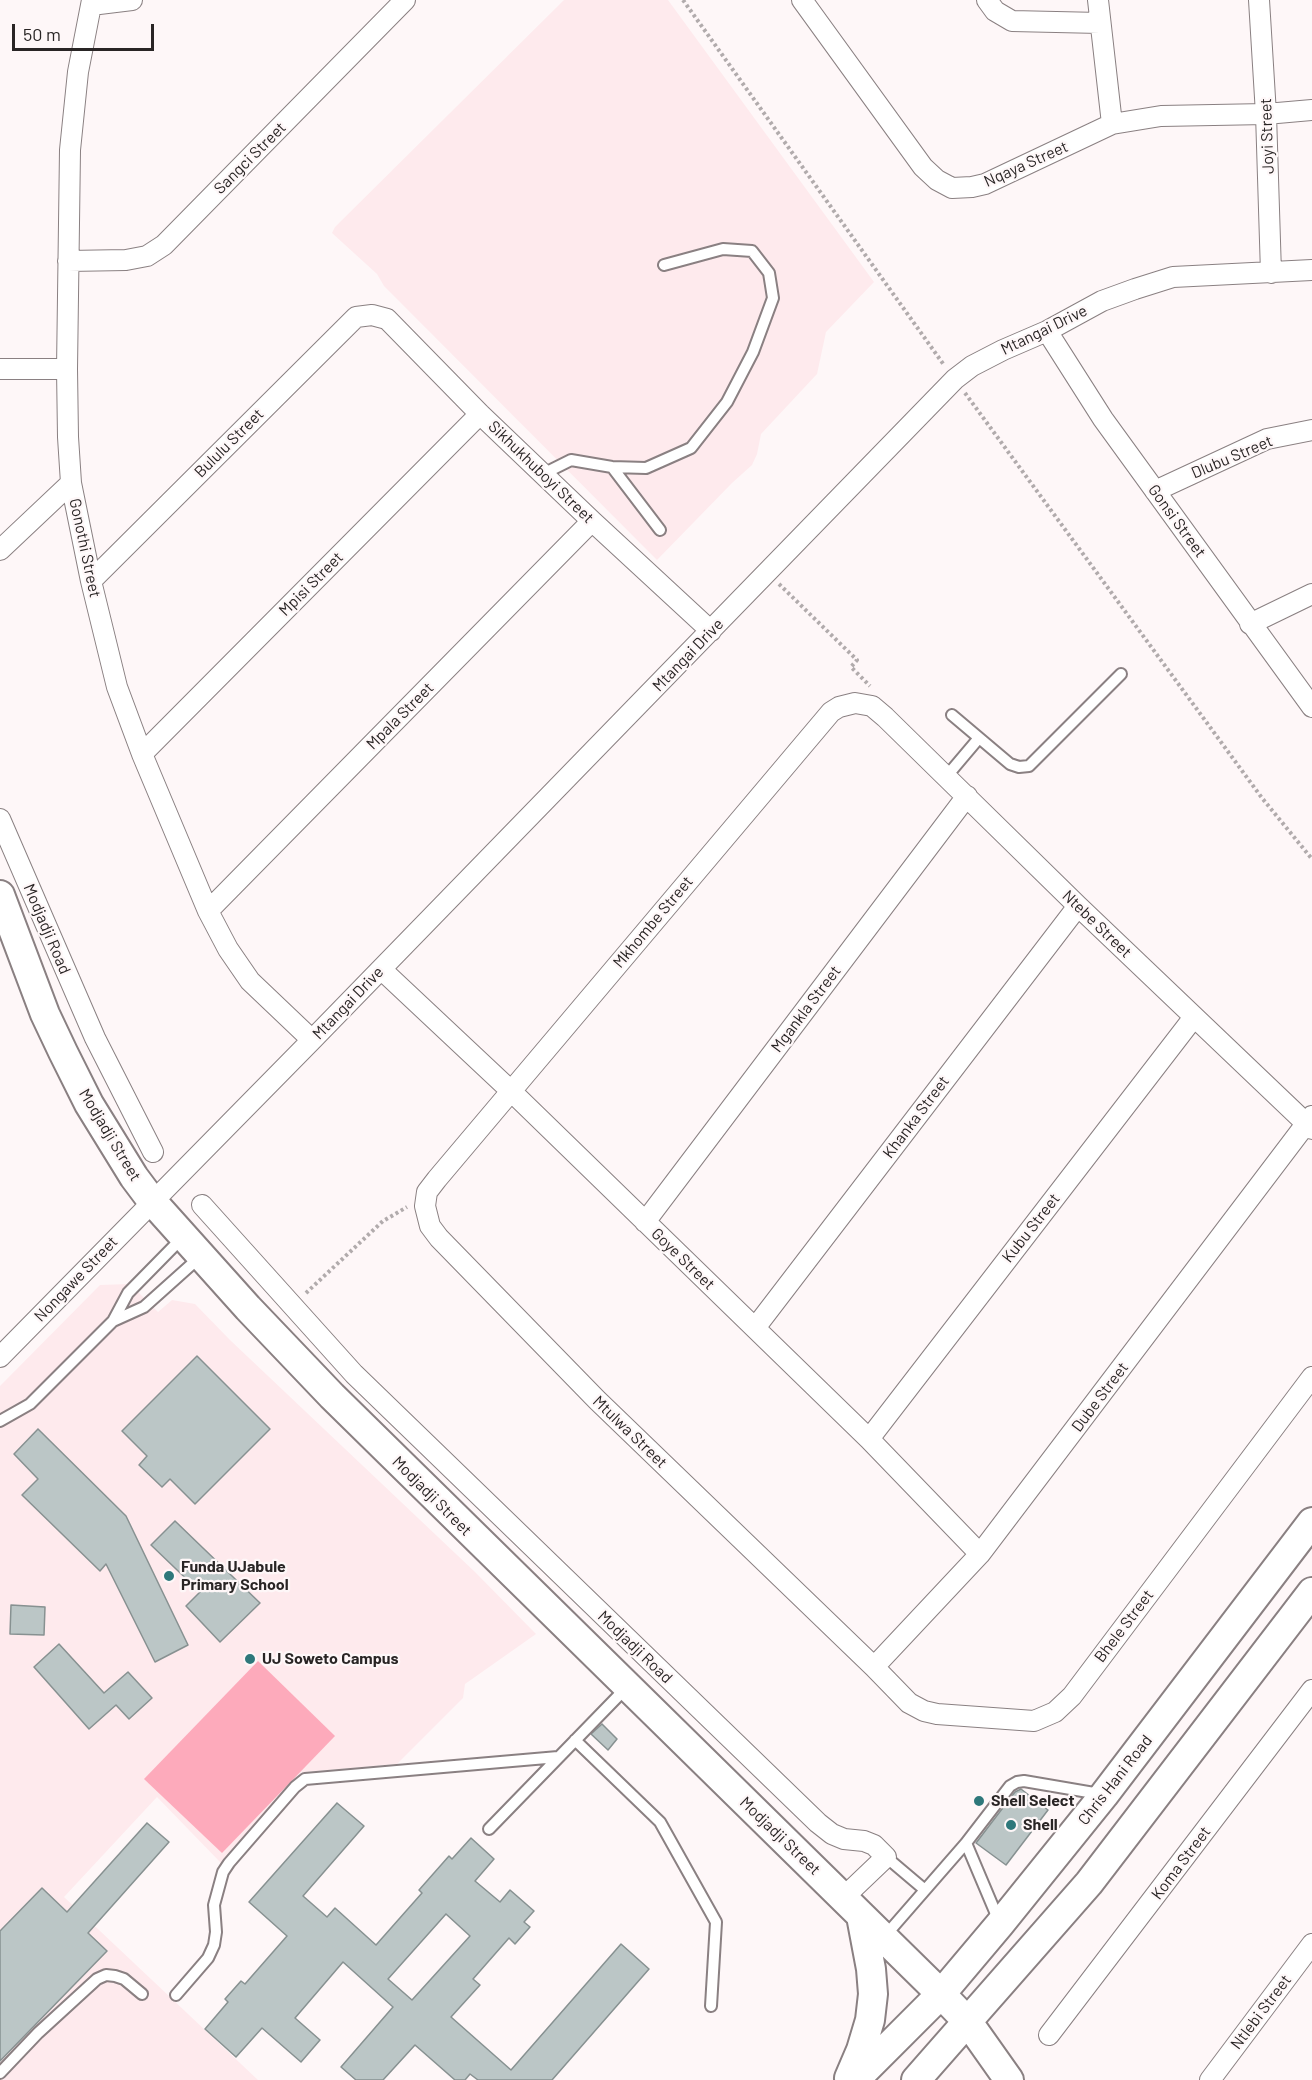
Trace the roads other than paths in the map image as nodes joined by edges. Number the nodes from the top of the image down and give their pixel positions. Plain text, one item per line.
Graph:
1 (132, 0) edge
2 (405, 0) edge
3 (802, 0) edge
4 (987, 0) edge
5 (1098, 0) edge
6 (1259, 0) edge
7 (92, 2) edge
8 (1100, 22) junction
9 (1312, 110) edge
10 (1266, 114) junction
11 (1112, 124) junction
12 (68, 261) junction
13 (664, 265) dead end
14 (1312, 270) edge
15 (1271, 273) junction
16 (372, 315) joint
17 (1047, 331) junction
18 (0, 369) edge
19 (66, 369) junction
20 (480, 414) junction
21 (1312, 430) edge
22 (612, 467) junction
23 (543, 474) junction
24 (71, 483) junction
25 (1155, 491) junction
26 (592, 521) junction
27 (660, 530) dead end
28 (0, 550) edge
29 (91, 581) junction
30 (1312, 594) edge
31 (1250, 624) junction
32 (711, 631) junction
33 (1121, 674) dead end
34 (1312, 707) edge
35 (952, 715) dead end
36 (885, 717) joint
37 (980, 738) junction
38 (142, 754) junction
39 (946, 777) junction
40 (967, 796) junction
41 (0, 819) edge
42 (0, 895) edge
43 (1078, 906) junction
44 (208, 911) junction
45 (381, 969) junction
46 (1194, 1017) junction
47 (95, 1038) junction
48 (312, 1040) junction
49 (63, 1052) junction
50 (511, 1090) junction
51 (1310, 1123) edge
52 (153, 1152) dead end
53 (152, 1201) junction
54 (426, 1201) joint
55 (202, 1205) dead end
56 (645, 1222) junction
57 (192, 1246) junction
58 (113, 1321) junction
59 (755, 1328) junction
60 (0, 1357) edge
61 (354, 1374) junction
62 (1312, 1377) edge
63 (332, 1396) junction
64 (0, 1421) edge
65 (869, 1439) junction
66 (1312, 1522) edge
67 (980, 1554) junction
68 (1312, 1592) edge
69 (874, 1666) junction
70 (627, 1687) junction
71 (1312, 1690) edge
72 (575, 1740) junction
73 (558, 1757) junction
74 (1104, 1795) junction
75 (489, 1829) dead end
76 (966, 1843) junction
77 (886, 1857) junction
78 (925, 1890) junction
79 (852, 1907) junction
80 (1000, 1924) junction
81 (883, 1938) junction
82 (1312, 1944) edge
83 (142, 1994) dead end
84 (941, 1994) junction
85 (176, 1995) dead end
86 (711, 2006) dead end
87 (968, 2022) junction
88 (1049, 2035) dead end
89 (0, 2073) edge
90 (848, 2080) edge
91 (855, 2080) edge
92 (916, 2080) edge
93 (1009, 2080) edge
94 (1210, 2080) edge

1 - 7 street
2 - 12 street, Sangci Street
3 - 11 street, Nqaya Street
4 - 8 street
5 - 8 street
6 - 10 street, Joyi Street
7 - 12 street, Gonothi Street
8 - 11 street
9 - 10 street, Nqaya Street
10 - 11 street, Nqaya Street
10 - 15 street, Joyi Street
12 - 19 street, Gonothi Street
13 - 22 lane
14 - 15 street, Mtangai Drive
15 - 17 street, Mtangai Drive
16 - 20 street, Sikhukhuboyi Street
16 - 29 street, Bululu Street
17 - 25 street, Gonsi Street
17 - 32 street, Mtangai Drive
18 - 19 street
19 - 24 street, Gonothi Street
20 - 23 street, Sikhukhuboyi Street
20 - 38 street, Mpisi Street
21 - 25 street, Dlubu Street
22 - 23 lane
22 - 27 lane
23 - 26 street, Sikhukhuboyi Street
24 - 28 street
24 - 29 street, Gonothi Street
25 - 31 street, Gonsi Street
26 - 32 street, Sikhukhuboyi Street
26 - 44 street, Mpala Street
29 - 38 street, Gonothi Street
30 - 31 street
31 - 34 street, Gonsi Street
32 - 45 street, Mtangai Drive
33 - 37 lane
35 - 37 lane
36 - 39 street, Ntebe Street
36 - 50 street, Mkhombe Street
37 - 39 lane
38 - 44 street, Gonothi Street
39 - 40 street, Ntebe Street
40 - 43 street, Ntebe Street
40 - 56 street, Mgankla Street
41 - 47 street, Modjadji Road
42 - 49 street, Modjadji Street
43 - 46 street, Ntebe Street
43 - 59 street, Khanka Street
44 - 48 street, Gonothi Street
45 - 48 street, Mtangai Drive
45 - 50 street, Goye Street
46 - 51 street, Ntebe Street
46 - 65 street, Kubu Street
47 - 49 street
47 - 52 street, Modjadji Road
48 - 53 street, Mtangai Drive
49 - 53 street, Modjadji Street
50 - 54 street, Mkhombe Street
50 - 56 street, Goye Street
51 - 67 street, Dube Street
53 - 57 street, Modjadji Street
53 - 60 street, Nongawe Street
54 - 69 street, Mtulwa Street
55 - 61 street, Modjadji Road
56 - 59 street, Goye Street
57 - 58 lane
57 - 58 lane
57 - 63 street, Modjadji Street
58 - 64 lane
59 - 65 street, Goye Street
61 - 63 street
61 - 77 street, Modjadji Road
62 - 69 street, Bhele Street
63 - 70 street, Modjadji Street
65 - 67 street, Goye Street
66 - 74 street, Chris Hani Road
67 - 69 street, Dube Street
68 - 87 street
70 - 72 lane
70 - 79 street, Modjadji Street
71 - 88 street, Koma Street
72 - 73 lane
72 - 86 lane
73 - 75 lane
73 - 85 lane
74 - 76 lane
74 - 80 street, Chris Hani Road
76 - 78 lane
76 - 80 lane
77 - 78 lane
77 - 79 street
78 - 81 lane
79 - 81 street, Modjadji Street
79 - 90 street
80 - 84 street, Chris Hani Road
81 - 84 street, Modjadji Street
82 - 94 street, Ntlebi Street
83 - 89 lane
84 - 87 street, Modjadji Street
84 - 91 street, Chris Hani Road
87 - 92 street
87 - 93 street, Modjadji Street

